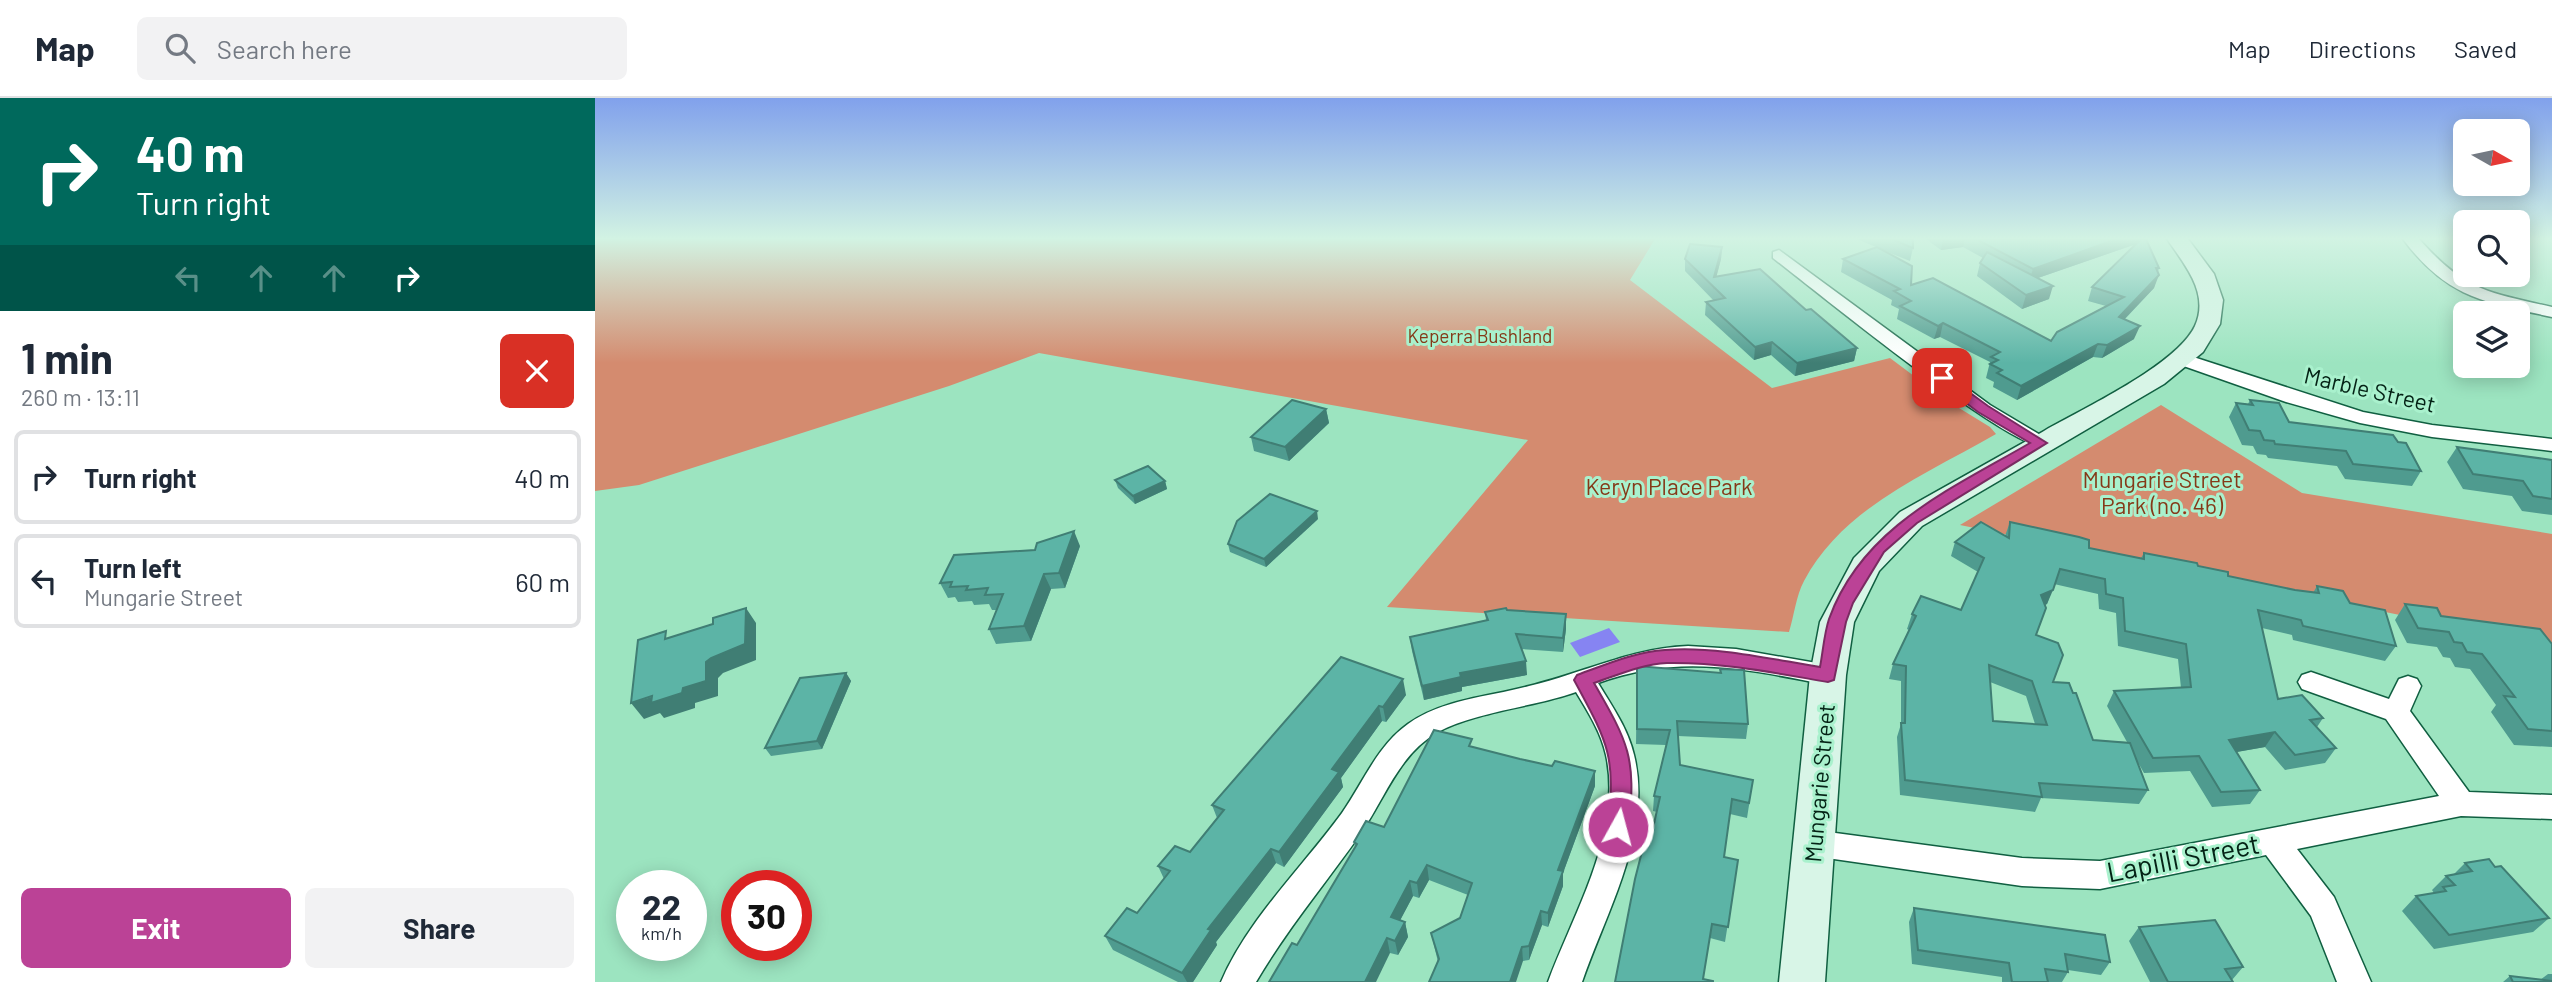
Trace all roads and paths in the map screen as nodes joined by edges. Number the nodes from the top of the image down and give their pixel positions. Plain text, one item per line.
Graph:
1 (1812, 280) edge
2 (2205, 280) edge
3 (2453, 280) edge
4 (2552, 312) edge
5 (2182, 359) junction
6 (2040, 443) junction
7 (2552, 445) edge
8 (1828, 675) junction
9 (1583, 680) junction
10 (2311, 682) dead end
11 (2409, 686) dead end
12 (2396, 712) junction
13 (2461, 804) junction
14 (2552, 807) edge
15 (2271, 839) junction
16 (1814, 843) junction
17 (1238, 982) edge
18 (1566, 982) edge
19 (1802, 982) edge
20 (2354, 982) edge

1 - 6 street
2 - 5 street, Mungarie Street
3 - 4 street
5 - 6 street, Mungarie Street
5 - 7 street, Marble Street
6 - 8 street, Mungarie Street
8 - 9 street
8 - 16 street, Mungarie Street
9 - 17 street
9 - 18 street
10 - 12 street
11 - 12 street
12 - 13 street
13 - 14 street, Lapilli Street
13 - 15 street, Lapilli Street
15 - 16 street, Lapilli Street
15 - 20 street
16 - 19 street, Mungarie Street

